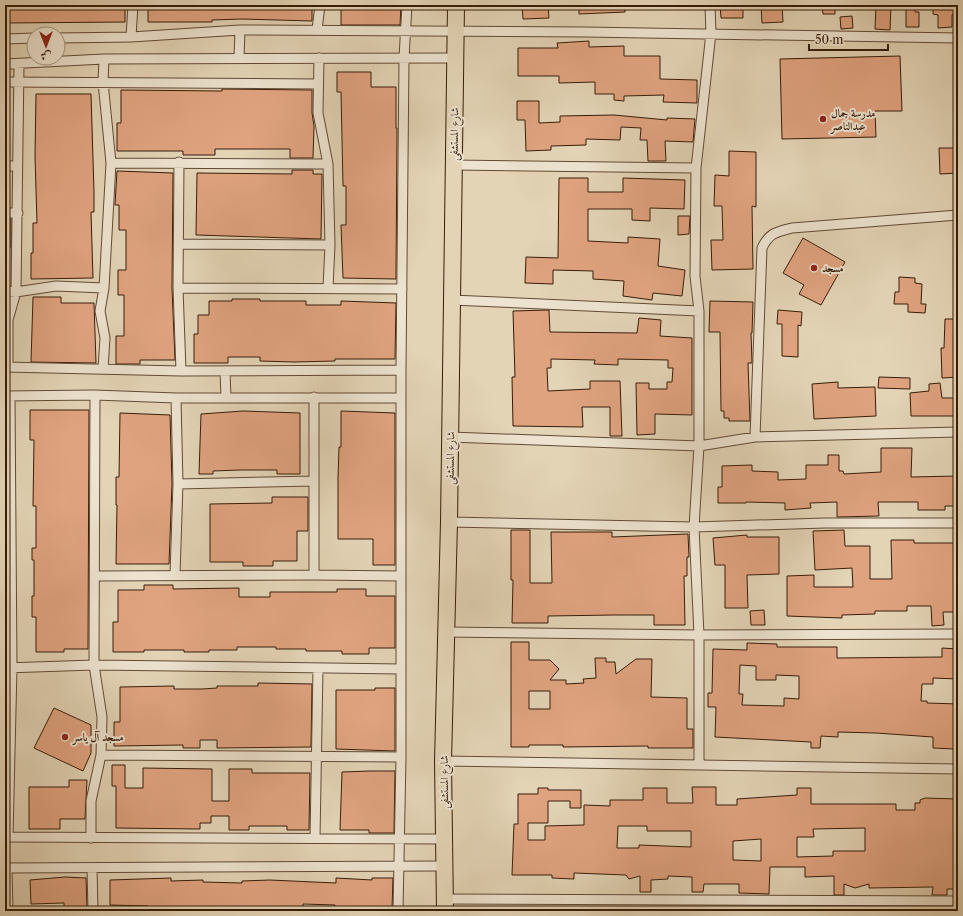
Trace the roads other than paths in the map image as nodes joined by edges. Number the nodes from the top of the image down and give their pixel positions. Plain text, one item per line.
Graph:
1 (132, 5) edge
2 (320, 5) edge
3 (407, 5) edge
4 (456, 5) edge
5 (710, 5) edge
6 (240, 30) junction
7 (317, 30) junction
8 (405, 32) junction
9 (456, 32) junction
10 (711, 33) junction
11 (131, 37) junction
12 (26, 38) edge
13 (66, 38) edge
14 (958, 38) edge
15 (5, 39) edge
16 (239, 58) junction
17 (319, 58) junction
18 (404, 58) junction
19 (455, 58) junction
20 (104, 59) junction
21 (5, 64) edge
22 (19, 64) junction
23 (5, 82) edge
24 (19, 82) junction
25 (103, 82) junction
26 (318, 84) junction
27 (179, 162) junction
28 (112, 163) junction
29 (328, 164) junction
30 (454, 165) junction
31 (5, 166) edge
32 (17, 166) junction
33 (696, 168) junction
34 (5, 213) edge
35 (18, 213) junction
36 (958, 215) edge
37 (179, 244) junction
38 (330, 245) junction
39 (104, 288) junction
40 (178, 288) junction
41 (328, 288) junction
42 (402, 290) junction
43 (5, 291) edge
44 (16, 292) junction
45 (451, 300) junction
46 (699, 311) junction
47 (7, 367) edge
48 (103, 369) junction
49 (401, 370) junction
50 (181, 371) junction
51 (225, 371) junction
52 (95, 395) junction
53 (8, 396) edge
54 (176, 398) junction
55 (226, 398) junction
56 (314, 398) junction
57 (401, 398) junction
58 (958, 432) edge
59 (450, 437) junction
60 (755, 437) junction
61 (699, 446) junction
62 (314, 482) junction
63 (178, 484) junction
64 (449, 522) junction
65 (958, 523) edge
66 (694, 527) junction
67 (175, 575) junction
68 (314, 575) junction
69 (95, 576) junction
70 (401, 576) junction
71 (9, 578) edge
72 (446, 632) junction
73 (958, 634) edge
74 (699, 635) junction
75 (94, 665) junction
76 (8, 668) edge
77 (318, 668) junction
78 (401, 669) junction
79 (101, 755) junction
80 (8, 756) edge
81 (317, 757) junction
82 (401, 757) junction
83 (443, 761) junction
84 (699, 765) junction
85 (958, 769) edge
86 (6, 837) edge
87 (91, 838) junction
88 (315, 838) junction
89 (400, 839) junction
90 (444, 839) junction
91 (445, 866) junction
92 (398, 867) junction
93 (6, 868) edge
94 (92, 868) junction
95 (958, 901) edge
96 (445, 905) edge
97 (8, 911) edge
98 (93, 911) edge
99 (398, 911) edge

1 - 11 street
2 - 7 street
3 - 8 street
4 - 9 highway, شارع المستشفى
5 - 10 street
6 - 7 street
6 - 11 street
6 - 16 street
7 - 8 street
8 - 9 street
8 - 18 street
9 - 10 street
9 - 19 highway, شارع المستشفى
10 - 14 street
10 - 33 street
11 - 13 street
12 - 15 street
16 - 17 street
16 - 20 street
17 - 18 street
17 - 26 street
18 - 19 street
18 - 42 street
19 - 30 highway, شارع المستشفى
20 - 22 street
20 - 25 street
21 - 22 street
22 - 24 street
23 - 24 street
24 - 25 street
24 - 32 street
25 - 26 street
25 - 28 street
26 - 29 street
27 - 28 street
27 - 29 street
27 - 37 street
28 - 39 street
29 - 38 street
30 - 33 street
30 - 45 highway, شارع المستشفى
31 - 32 street
32 - 35 street
33 - 46 street
34 - 35 street
35 - 44 street
36 - 60 street
37 - 38 street
37 - 40 street
38 - 41 street
39 - 44 street
39 - 48 street
40 - 41 street
40 - 50 street
41 - 42 street
42 - 49 street
43 - 44 street
44 - 47 street
45 - 46 street
45 - 59 highway, شارع المستشفى
46 - 61 street
47 - 48 street
48 - 50 street
49 - 51 street
49 - 57 street
50 - 51 street
51 - 55 street
52 - 53 street
52 - 54 street
52 - 69 street
53 - 71 street
54 - 55 street
54 - 63 street
55 - 56 street
56 - 57 street
56 - 62 street
57 - 70 street
58 - 60 street
59 - 61 street
59 - 64 highway, شارع المستشفى
60 - 61 street
61 - 66 street
62 - 63 street
62 - 68 street
63 - 67 street
64 - 66 street
64 - 72 highway, شارع المستشفى
65 - 66 street
66 - 74 street
67 - 68 street
67 - 69 street
68 - 70 street
69 - 75 street
70 - 78 street
71 - 76 street
72 - 74 street
72 - 83 highway, شارع المستشفى
73 - 74 street
74 - 84 street
75 - 76 street
75 - 77 street
75 - 79 street
76 - 80 street
77 - 78 street
77 - 81 street
78 - 82 street
79 - 81 street
79 - 87 street
80 - 86 street
81 - 82 street
81 - 88 street
82 - 89 street
83 - 84 street
83 - 90 highway, شارع المستشفى
84 - 85 street
86 - 87 street
87 - 88 street
88 - 89 street
89 - 90 street
89 - 92 street
90 - 91 highway, شارع المستشفى
91 - 92 street
91 - 96 highway, شارع المستشفى
92 - 94 street
92 - 99 street
93 - 94 street
93 - 97 street
94 - 98 street
95 - 96 street

